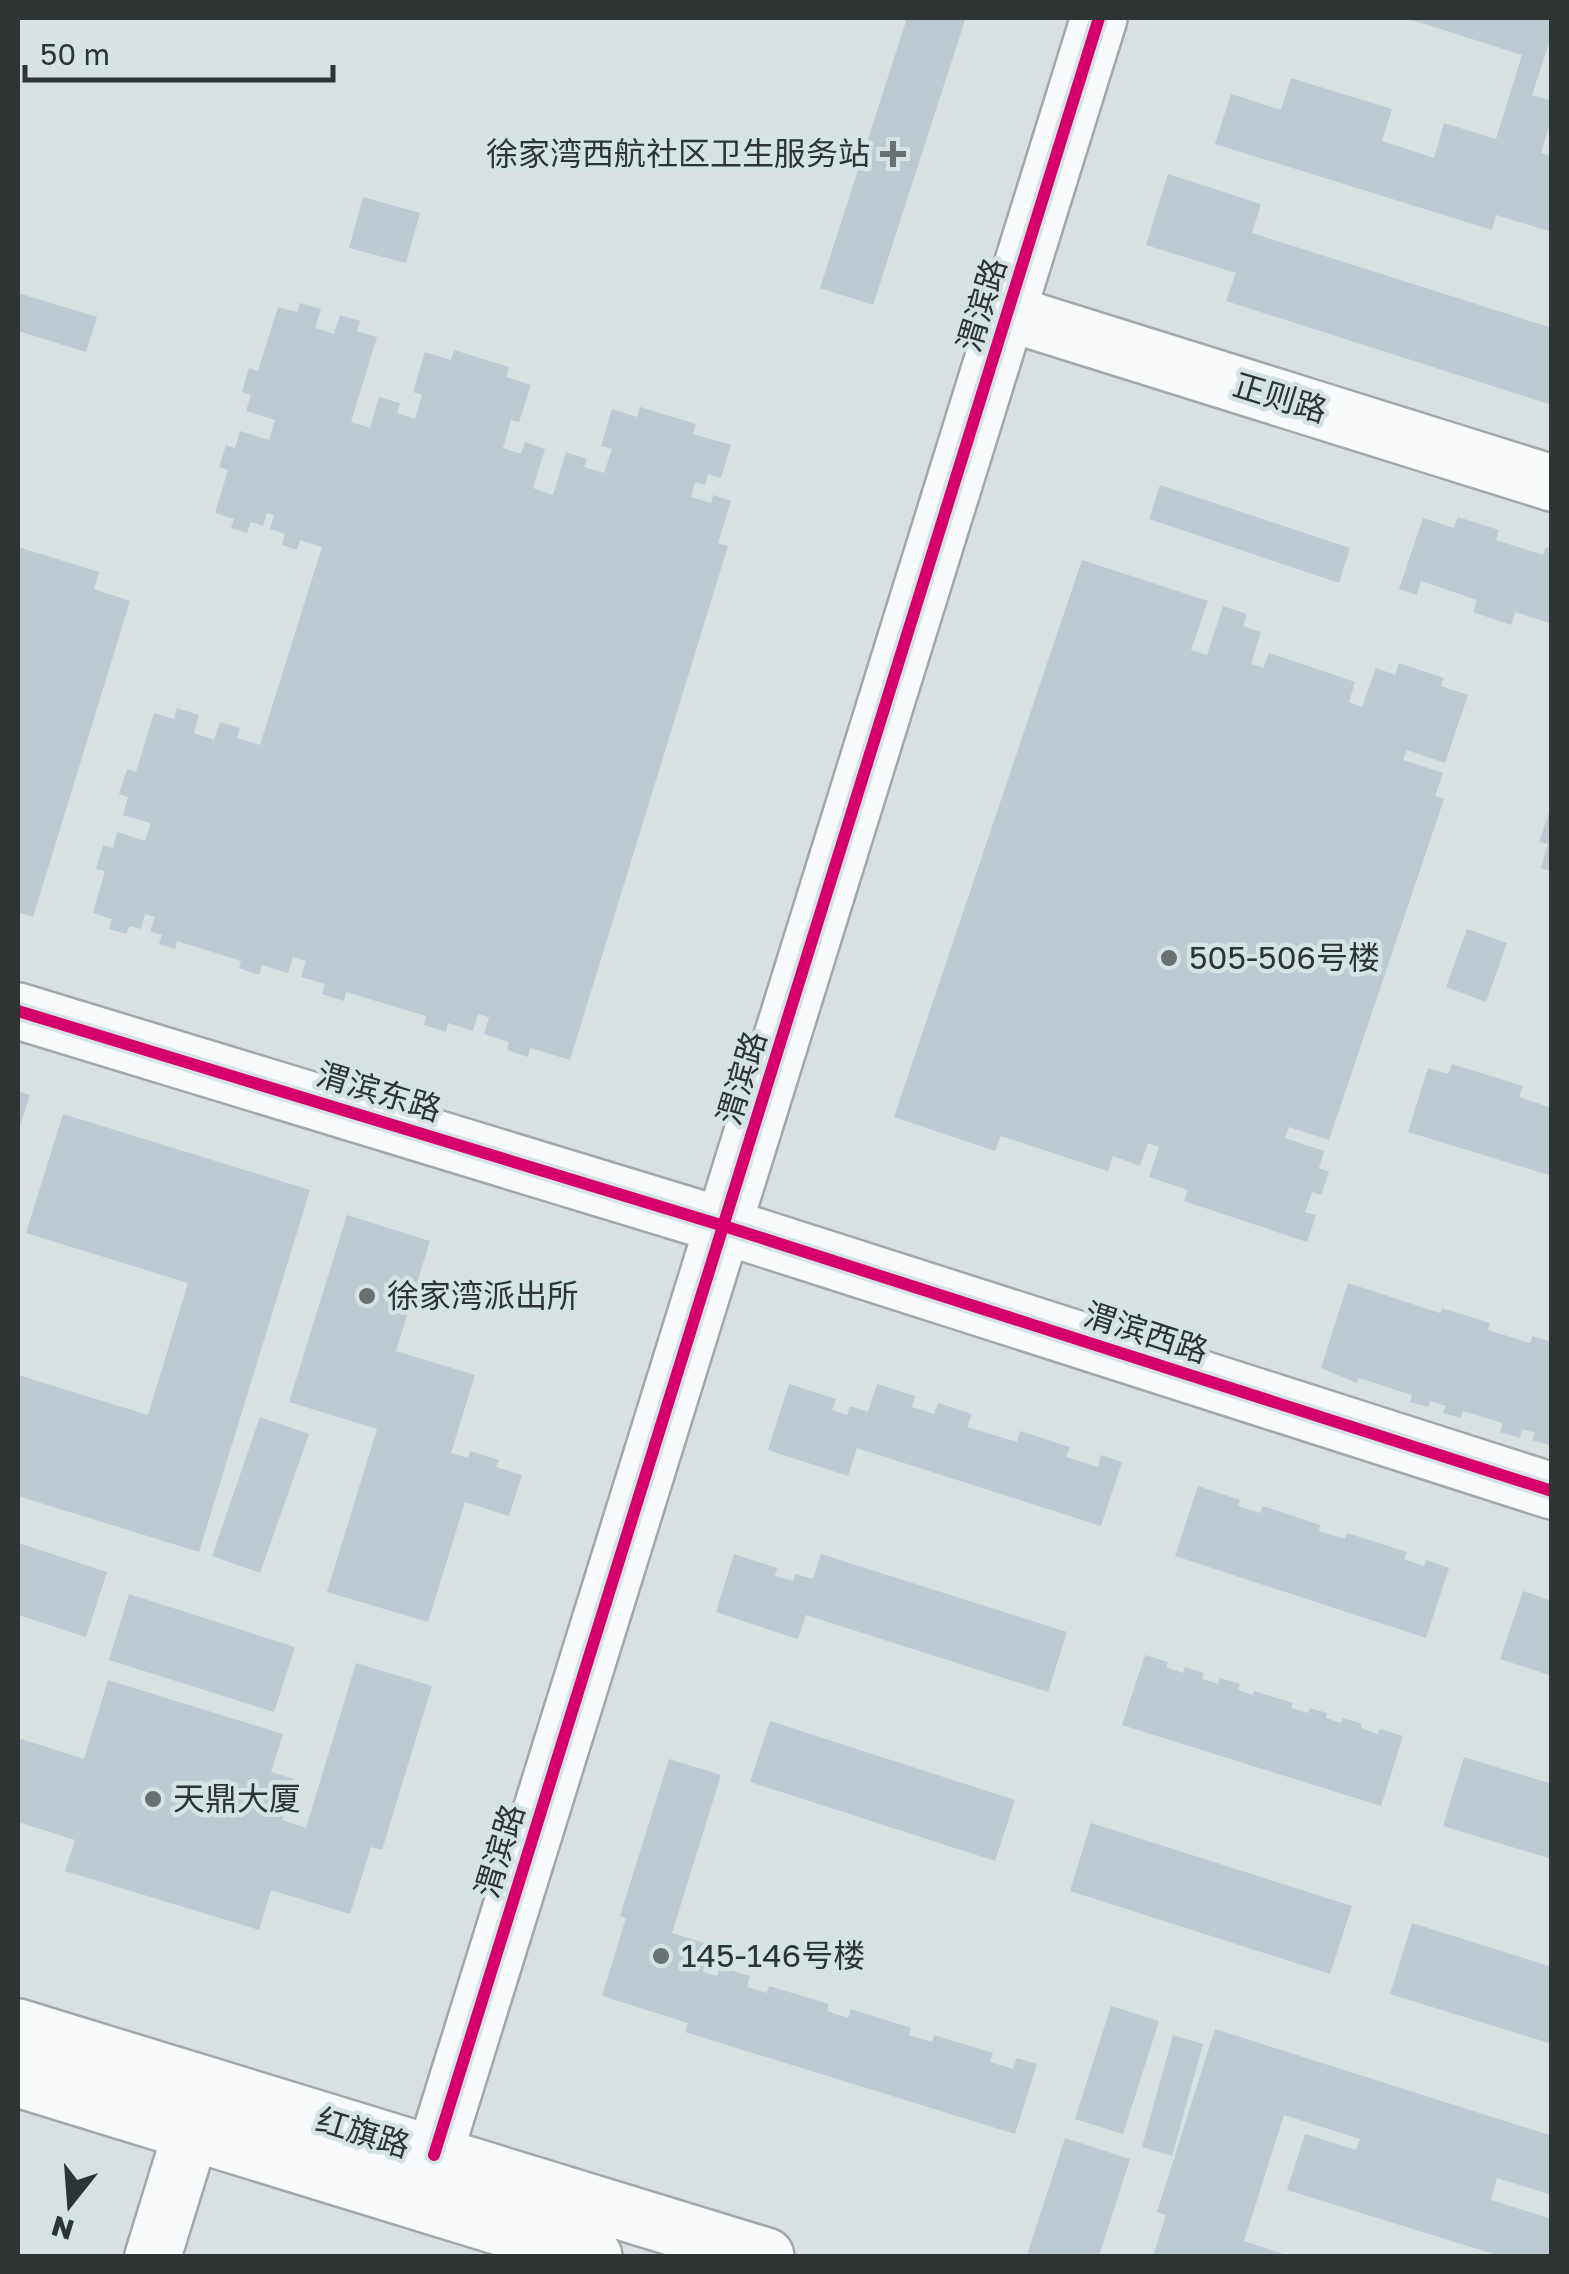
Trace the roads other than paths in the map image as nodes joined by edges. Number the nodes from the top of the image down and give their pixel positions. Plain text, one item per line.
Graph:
1 (1099, 18) edge
2 (1008, 313) junction
3 (1552, 483) edge
4 (18, 1011) edge
5 (724, 1226) junction
6 (1552, 1491) edge
7 (18, 2028) edge
8 (18, 2080) edge
9 (196, 2108) junction
10 (434, 2155) junction
11 (625, 2236) edge
12 (153, 2256) edge
13 (594, 2256) edge
14 (766, 2256) edge

1 - 2 street, 渭滨路
2 - 3 street, 正则路
2 - 5 street, 渭滨路
4 - 5 street, 渭滨东路
5 - 6 street, 渭滨西路
5 - 10 street, 渭滨路
7 - 9 street, 红旗路
8 - 9 street, 红旗路
9 - 10 street, 红旗路
9 - 12 street
9 - 13 street, 红旗路
10 - 11 street, 红旗路
11 - 14 street, 红旗路

